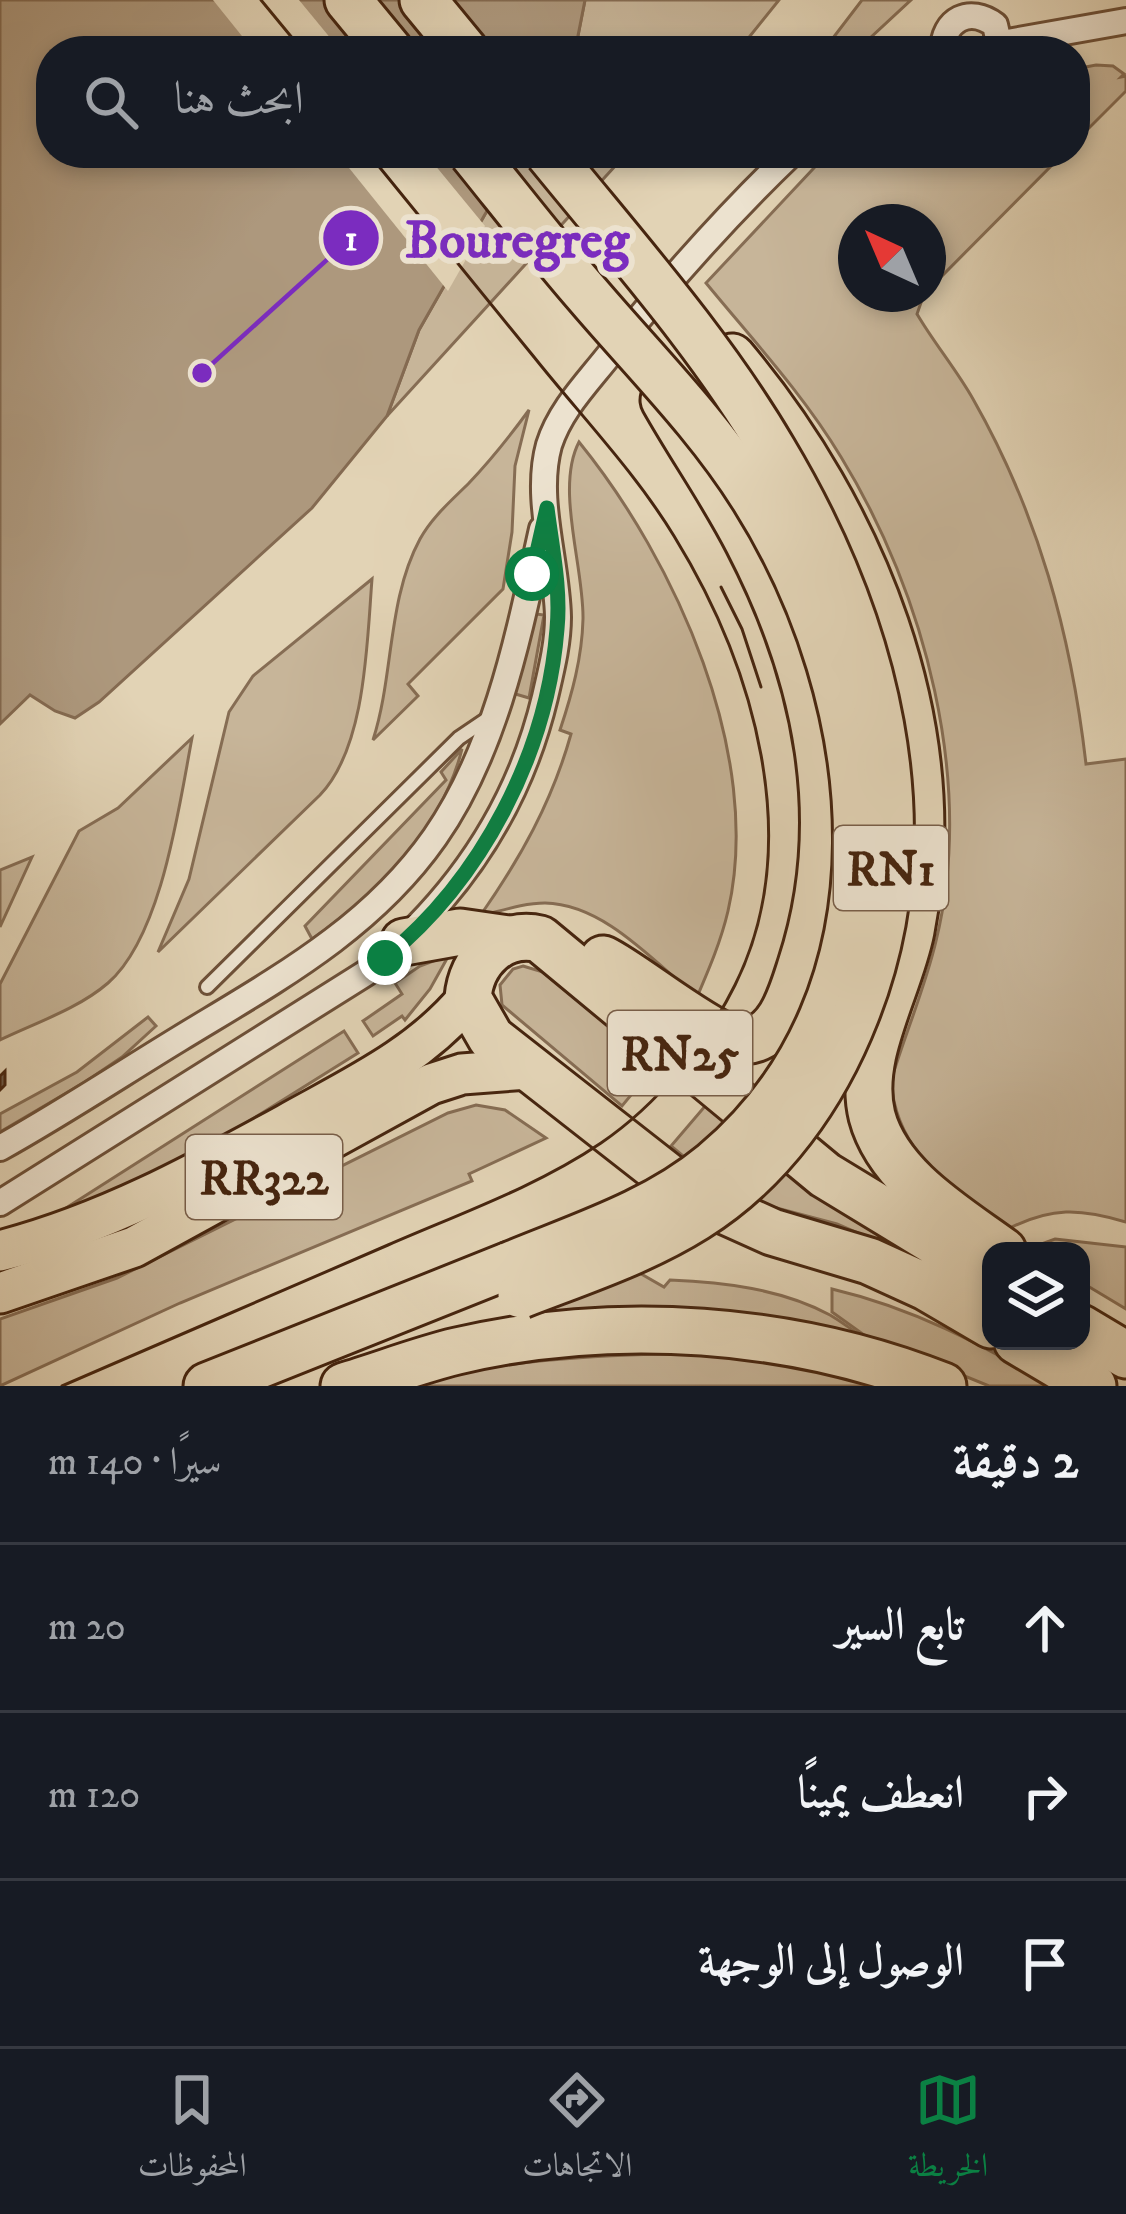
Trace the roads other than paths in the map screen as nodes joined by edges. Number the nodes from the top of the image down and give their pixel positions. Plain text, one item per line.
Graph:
1 (348, 0) edge
2 (423, 0) edge
3 (1126, 21) edge
4 (378, 36) edge
5 (453, 36) edge
6 (945, 36) edge
7 (998, 36) edge
8 (1054, 36) edge
9 (485, 168) edge
10 (560, 168) edge
11 (778, 168) edge
12 (679, 314) junction
13 (645, 360) junction
14 (547, 508) junction
15 (494, 714) junction
16 (509, 939) junction
17 (404, 942) junction
18 (553, 948) junction
19 (207, 987) dead end
20 (468, 998) junction
21 (528, 1069) junction
22 (0, 1148) edge
23 (0, 1203) edge
24 (991, 1242) edge
25 (0, 1251) edge
26 (982, 1271) edge
27 (516, 1280) junction
28 (0, 1293) edge
29 (982, 1320) edge
30 (1090, 1333) edge
31 (1033, 1350) edge
32 (1126, 1355) edge
33 (207, 1386) edge
34 (286, 1386) edge
35 (344, 1386) edge
36 (943, 1386) edge
37 (1093, 1386) edge

1 - 4 highway
2 - 5 highway
3 - 8 street
6 - 7 street
9 - 13 highway, RN1, bridge
10 - 12 highway, RN1, bridge
11 - 14 street
12 - 24 highway
12 - 27 highway, RN1, bridge
13 - 18 highway, bridge
13 - 27 highway, RN1, bridge
14 - 15 street
14 - 17 street
15 - 19 lane
15 - 22 street
16 - 17 highway
16 - 18 highway, RN25
16 - 20 highway
17 - 23 street
18 - 26 highway, RN25
20 - 21 highway, RN25
20 - 25 main road, RR322
21 - 28 main road, RR322
21 - 29 highway, RN25
27 - 33 highway, RN1
27 - 34 highway, RN1
30 - 32 highway
31 - 37 highway
35 - 36 highway

